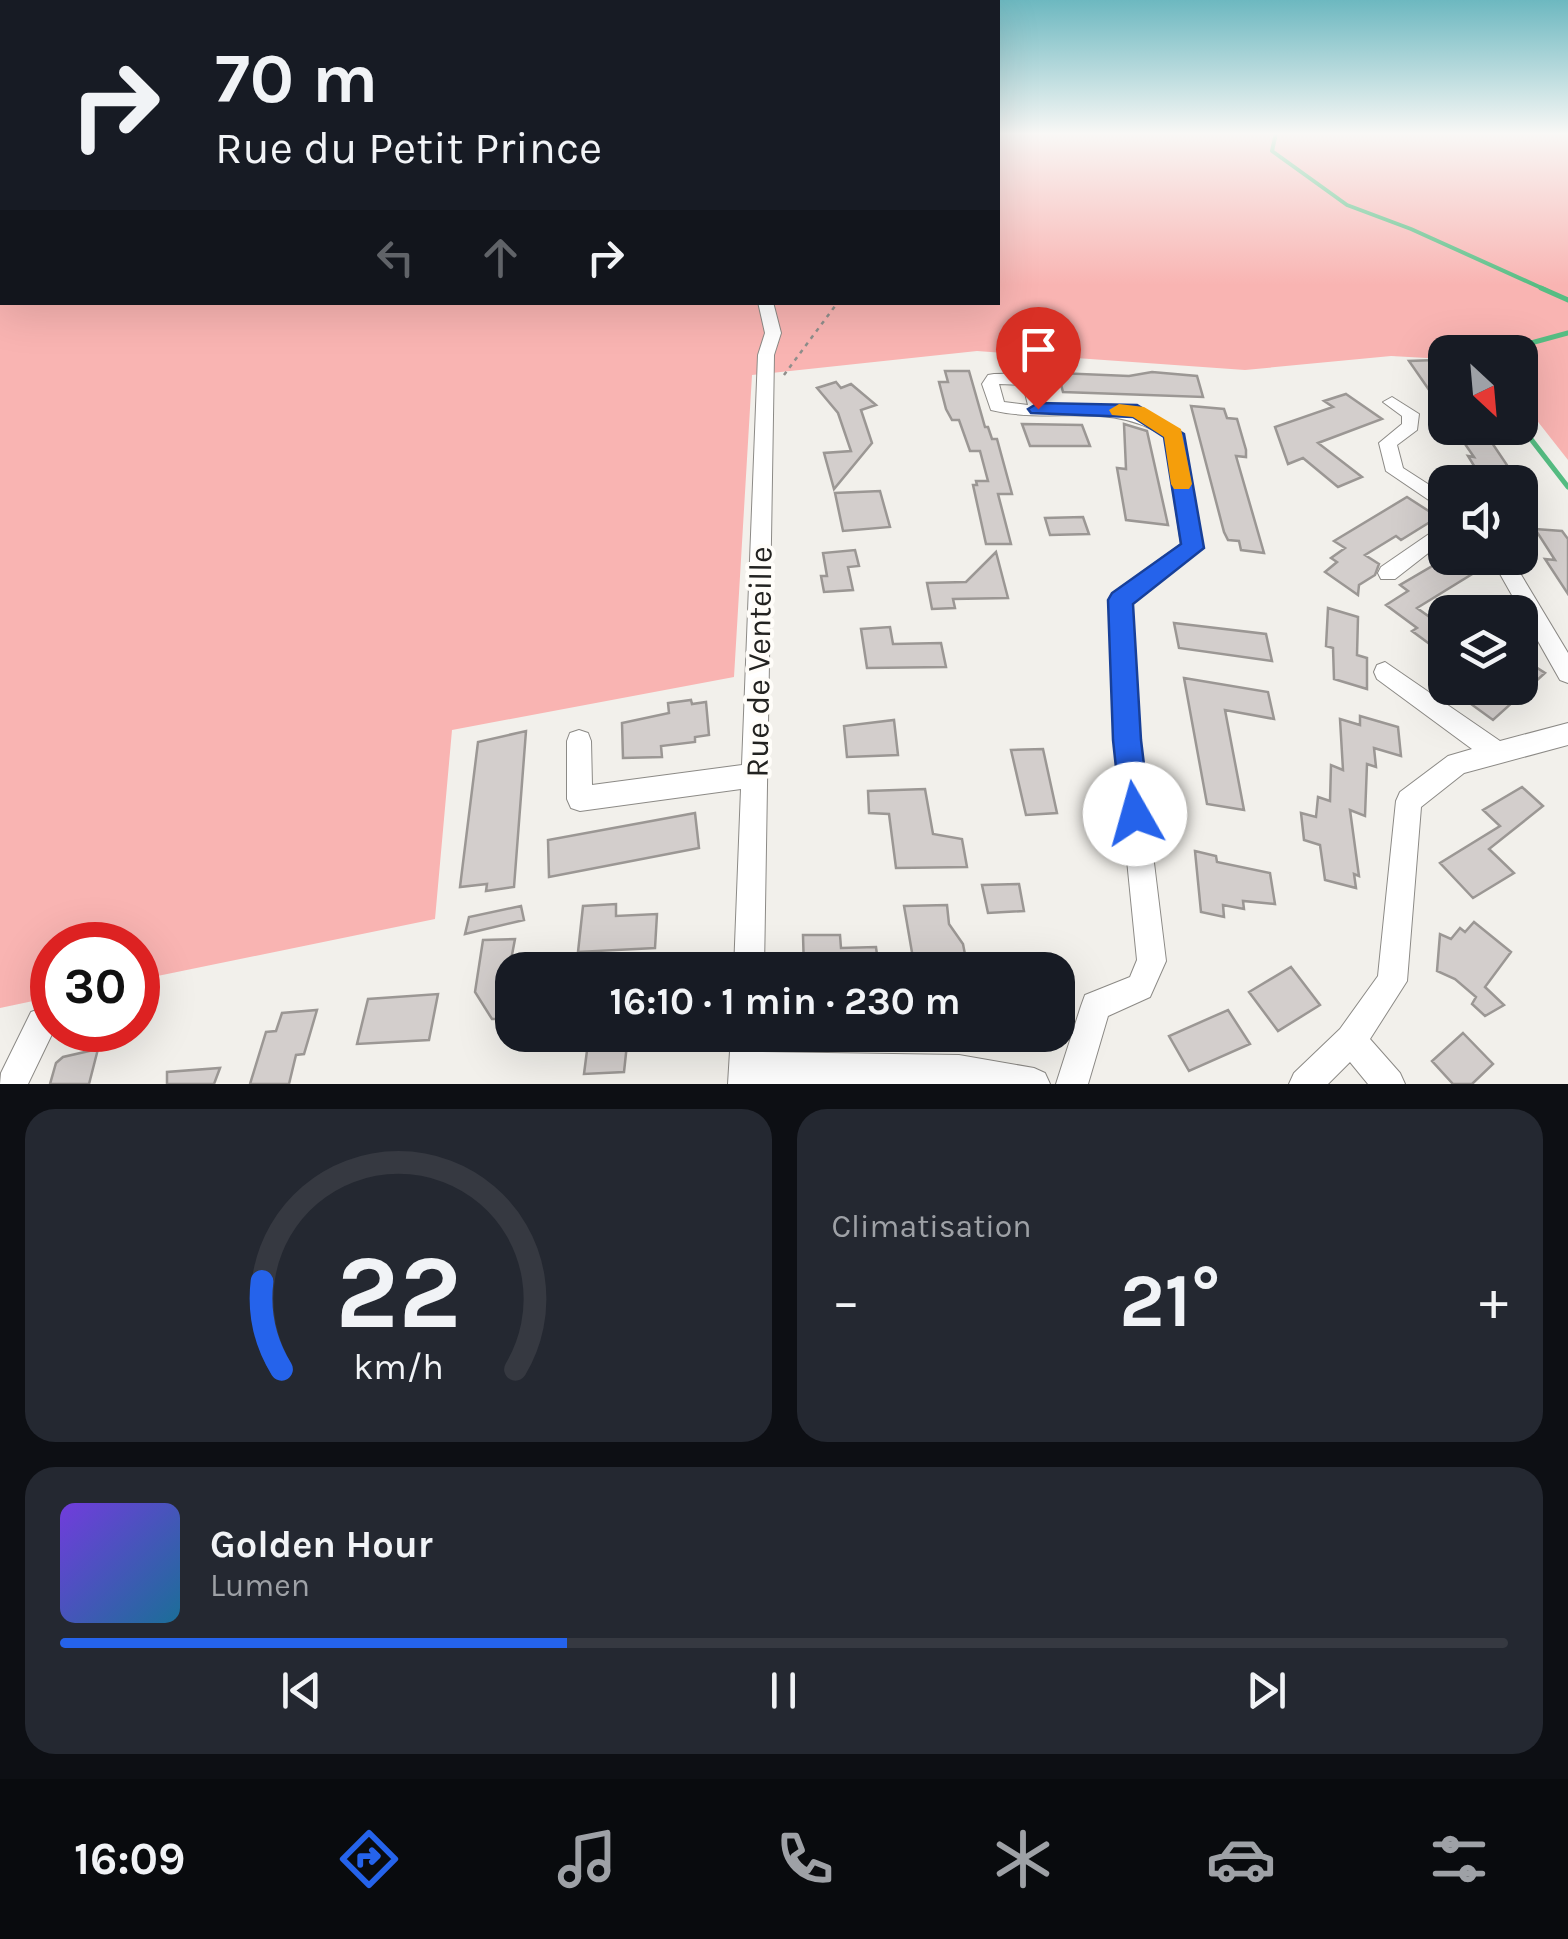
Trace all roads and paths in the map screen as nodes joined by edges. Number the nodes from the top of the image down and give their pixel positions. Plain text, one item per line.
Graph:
1 (766, 305) edge
2 (836, 305) edge
3 (765, 381) junction
4 (1392, 402) dead end
5 (1038, 409) dead end
6 (1428, 493) edge
7 (1428, 543) edge
8 (1388, 572) dead end
9 (1511, 575) edge
10 (1386, 672) dead end
11 (1568, 673) edge
12 (1568, 734) edge
13 (579, 741) dead end
14 (1496, 752) junction
15 (756, 775) junction
16 (750, 952) edge
17 (1352, 1040) junction
18 (30, 1047) edge
19 (745, 1076) edge
20 (12, 1084) edge
21 (1034, 1084) edge
22 (1072, 1084) edge
23 (1305, 1084) edge
24 (1389, 1084) edge

1 - 3 street, Rue de Venteille
2 - 3 path
3 - 15 street, Rue de Venteille
4 - 6 street
5 - 22 street
7 - 8 street
9 - 11 street
10 - 14 street
12 - 14 street
13 - 15 street
14 - 17 street
15 - 16 street, Rue de Venteille
17 - 23 street
17 - 24 street
18 - 20 street
19 - 21 street

